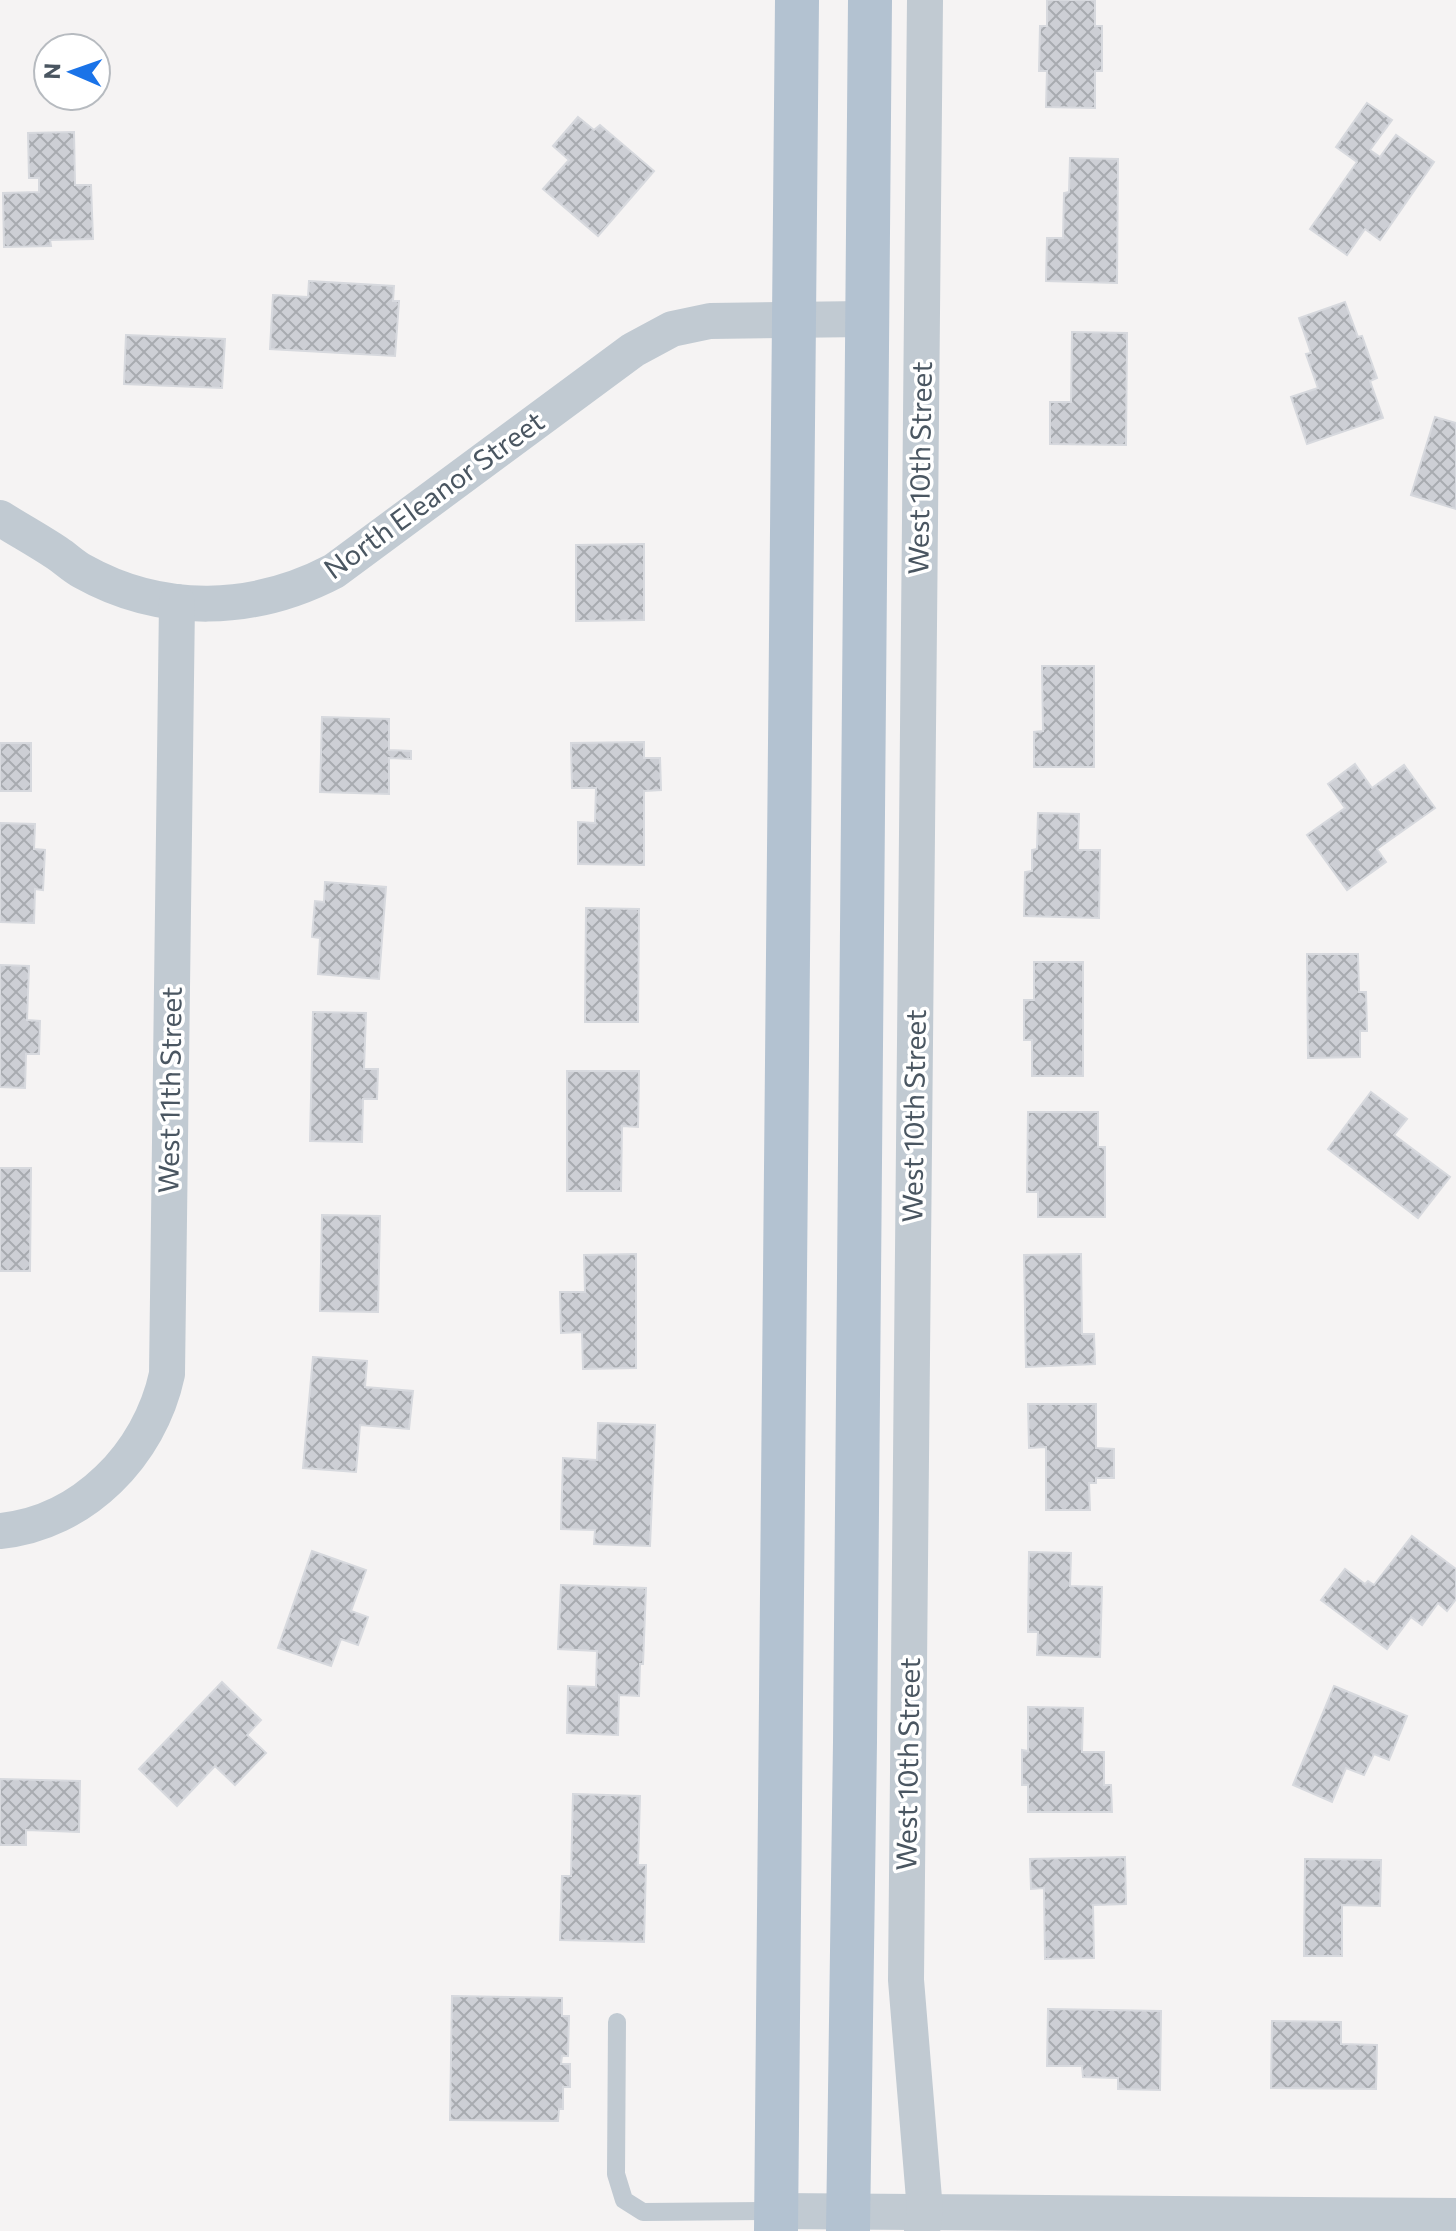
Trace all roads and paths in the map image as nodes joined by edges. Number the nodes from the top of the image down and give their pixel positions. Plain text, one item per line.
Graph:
1 (797, 0) edge
2 (870, 0) edge
3 (925, 0) edge
4 (794, 319) junction
5 (866, 319) junction
6 (0, 518) edge
7 (177, 602) junction
8 (0, 1531) edge
9 (617, 2022) dead end
10 (1456, 2216) edge
11 (848, 2220) edge
12 (776, 2221) edge
13 (924, 2221) edge

1 - 4 main road
2 - 5 main road, West 10th Street
3 - 13 street, West 10th Street
4 - 5 street, North Eleanor Street
4 - 7 street, North Eleanor Street
4 - 12 main road
5 - 11 main road, West 10th Street
6 - 7 street, North Eleanor Street
7 - 8 street, West 11th Street
9 - 12 lane
10 - 13 street
11 - 12 street
11 - 13 street

